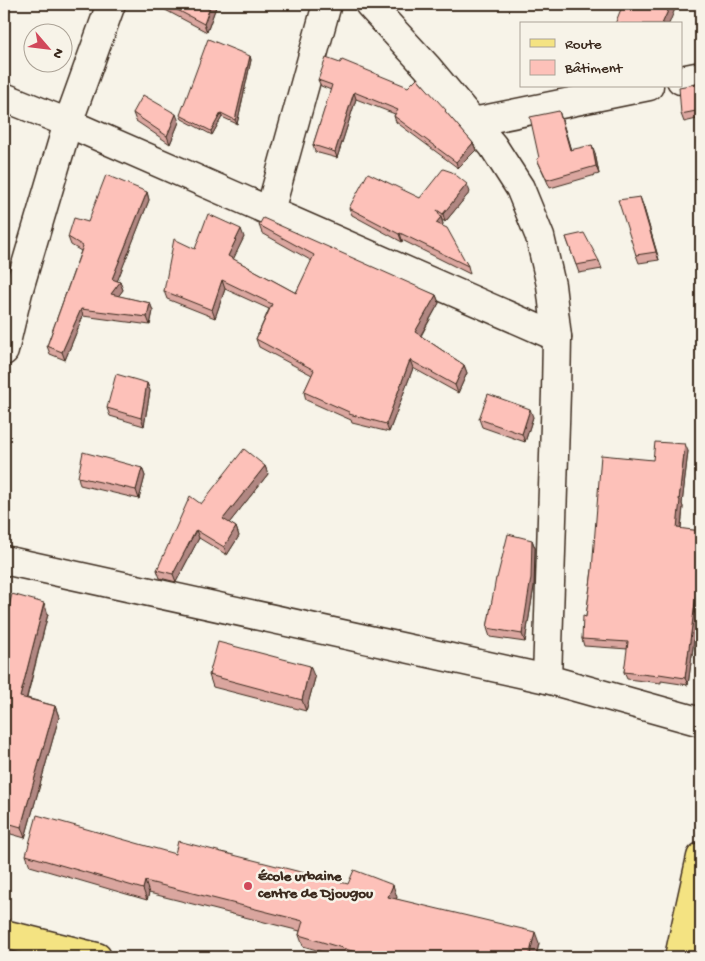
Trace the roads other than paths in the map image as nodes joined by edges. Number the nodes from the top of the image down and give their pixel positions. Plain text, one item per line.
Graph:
1 (111, 4) edge
2 (327, 4) edge
3 (369, 4) edge
4 (701, 76) edge
5 (682, 80) edge
6 (639, 88) edge
7 (4, 97) edge
8 (473, 122) junction
9 (68, 123) junction
10 (270, 212) junction
11 (556, 337) junction
12 (4, 351) edge
13 (4, 560) edge
14 (547, 679) junction
15 (701, 722) edge
16 (701, 857) edge
17 (4, 934) edge
18 (97, 957) edge
19 (679, 957) edge

1 - 9 street
2 - 10 street
3 - 8 street
4 - 5 street
6 - 8 street
7 - 9 street
8 - 11 street
9 - 10 street
9 - 12 street
10 - 11 street
11 - 14 street
13 - 14 street
14 - 15 street
16 - 19 main road
17 - 18 main road

